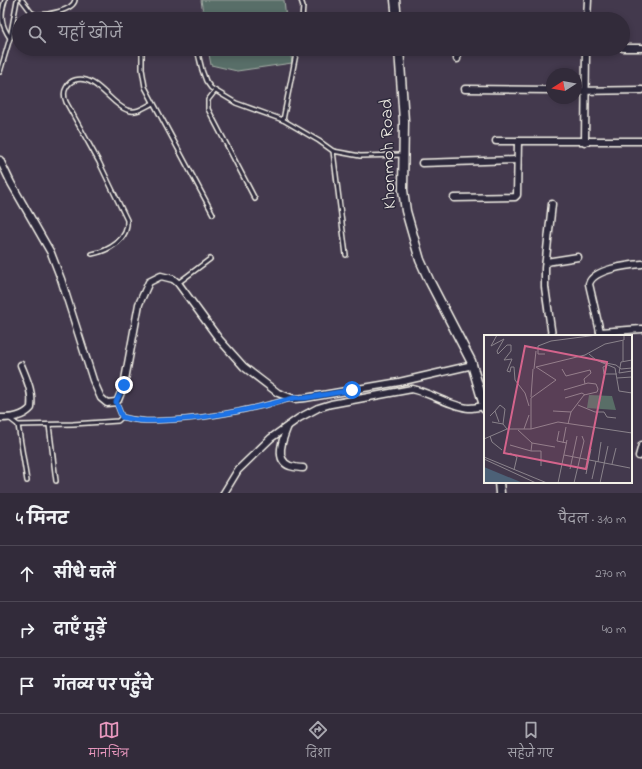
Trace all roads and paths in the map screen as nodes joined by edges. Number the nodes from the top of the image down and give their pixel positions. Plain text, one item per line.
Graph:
1 (5, 0) edge
2 (16, 0) edge
3 (22, 0) edge
4 (75, 0) edge
5 (301, 0) edge
6 (395, 0) edge
7 (588, 0) edge
8 (15, 12) edge
9 (31, 12) edge
10 (52, 12) edge
11 (302, 12) edge
12 (396, 12) edge
13 (587, 12) edge
14 (12, 28) edge
15 (10, 38) junction
16 (630, 48) edge
17 (642, 48) edge
18 (142, 56) edge
19 (199, 56) edge
20 (296, 56) edge
21 (399, 56) edge
22 (586, 56) edge
23 (0, 72) edge
24 (465, 89) dead end
25 (546, 90) edge
26 (642, 90) edge
27 (215, 91) junction
28 (582, 91) edge
29 (586, 91) junction
30 (153, 103) junction
31 (283, 120) junction
32 (496, 141) dead end
33 (518, 141) junction
34 (642, 141) edge
35 (585, 142) junction
36 (333, 151) junction
37 (404, 155) junction
38 (0, 160) edge
39 (517, 160) junction
40 (422, 163) dead end
41 (454, 198) dead end
42 (255, 199) dead end
43 (552, 204) dead end
44 (213, 214) dead end
45 (92, 254) dead end
46 (346, 255) dead end
47 (578, 257) dead end
48 (210, 259) dead end
49 (546, 262) junction
50 (642, 264) edge
51 (178, 283) junction
52 (642, 329) edge
53 (601, 334) edge
54 (552, 335) edge
55 (21, 365) dead end
56 (473, 365) junction
57 (294, 398) junction
58 (116, 402) junction
59 (484, 404) edge
60 (484, 407) edge
61 (122, 417) junction
62 (0, 418) edge
63 (9, 418) junction
64 (18, 425) junction
65 (49, 425) junction
66 (288, 426) junction
67 (642, 445) edge
68 (639, 456) dead end
69 (303, 468) dead end
70 (27, 481) dead end
71 (56, 481) dead end
72 (499, 483) edge
73 (224, 493) edge
74 (500, 493) edge

1 - 15 lane
2 - 8 lane
3 - 9 lane
4 - 10 lane
5 - 11 lane
6 - 12 main road
7 - 13 street
14 - 15 lane
15 - 23 lane
16 - 17 street
18 - 30 lane
19 - 27 lane
20 - 31 lane
21 - 37 main road, Khonmoh Road
22 - 29 street
24 - 25 street
26 - 29 street
27 - 31 lane
27 - 42 lane
28 - 29 street
29 - 35 street
30 - 44 lane
30 - 45 lane
31 - 36 lane
32 - 33 street
33 - 35 street
33 - 39 street
34 - 35 street
36 - 37 lane
36 - 46 lane
37 - 56 main road, Khonmoh Road
38 - 58 street
39 - 40 street
39 - 41 street
43 - 49 street
47 - 49 street
48 - 51 lane
49 - 54 street
50 - 53 street
51 - 57 street
51 - 58 street
52 - 53 street
55 - 63 street
56 - 57 street
56 - 59 main road, Khonmoh Road
57 - 61 lane
58 - 61 lane
60 - 66 street
61 - 65 lane
62 - 63 street
63 - 64 lane
64 - 65 lane
64 - 70 lane
65 - 71 lane
66 - 69 street
66 - 73 street
67 - 68 street
72 - 74 main road

